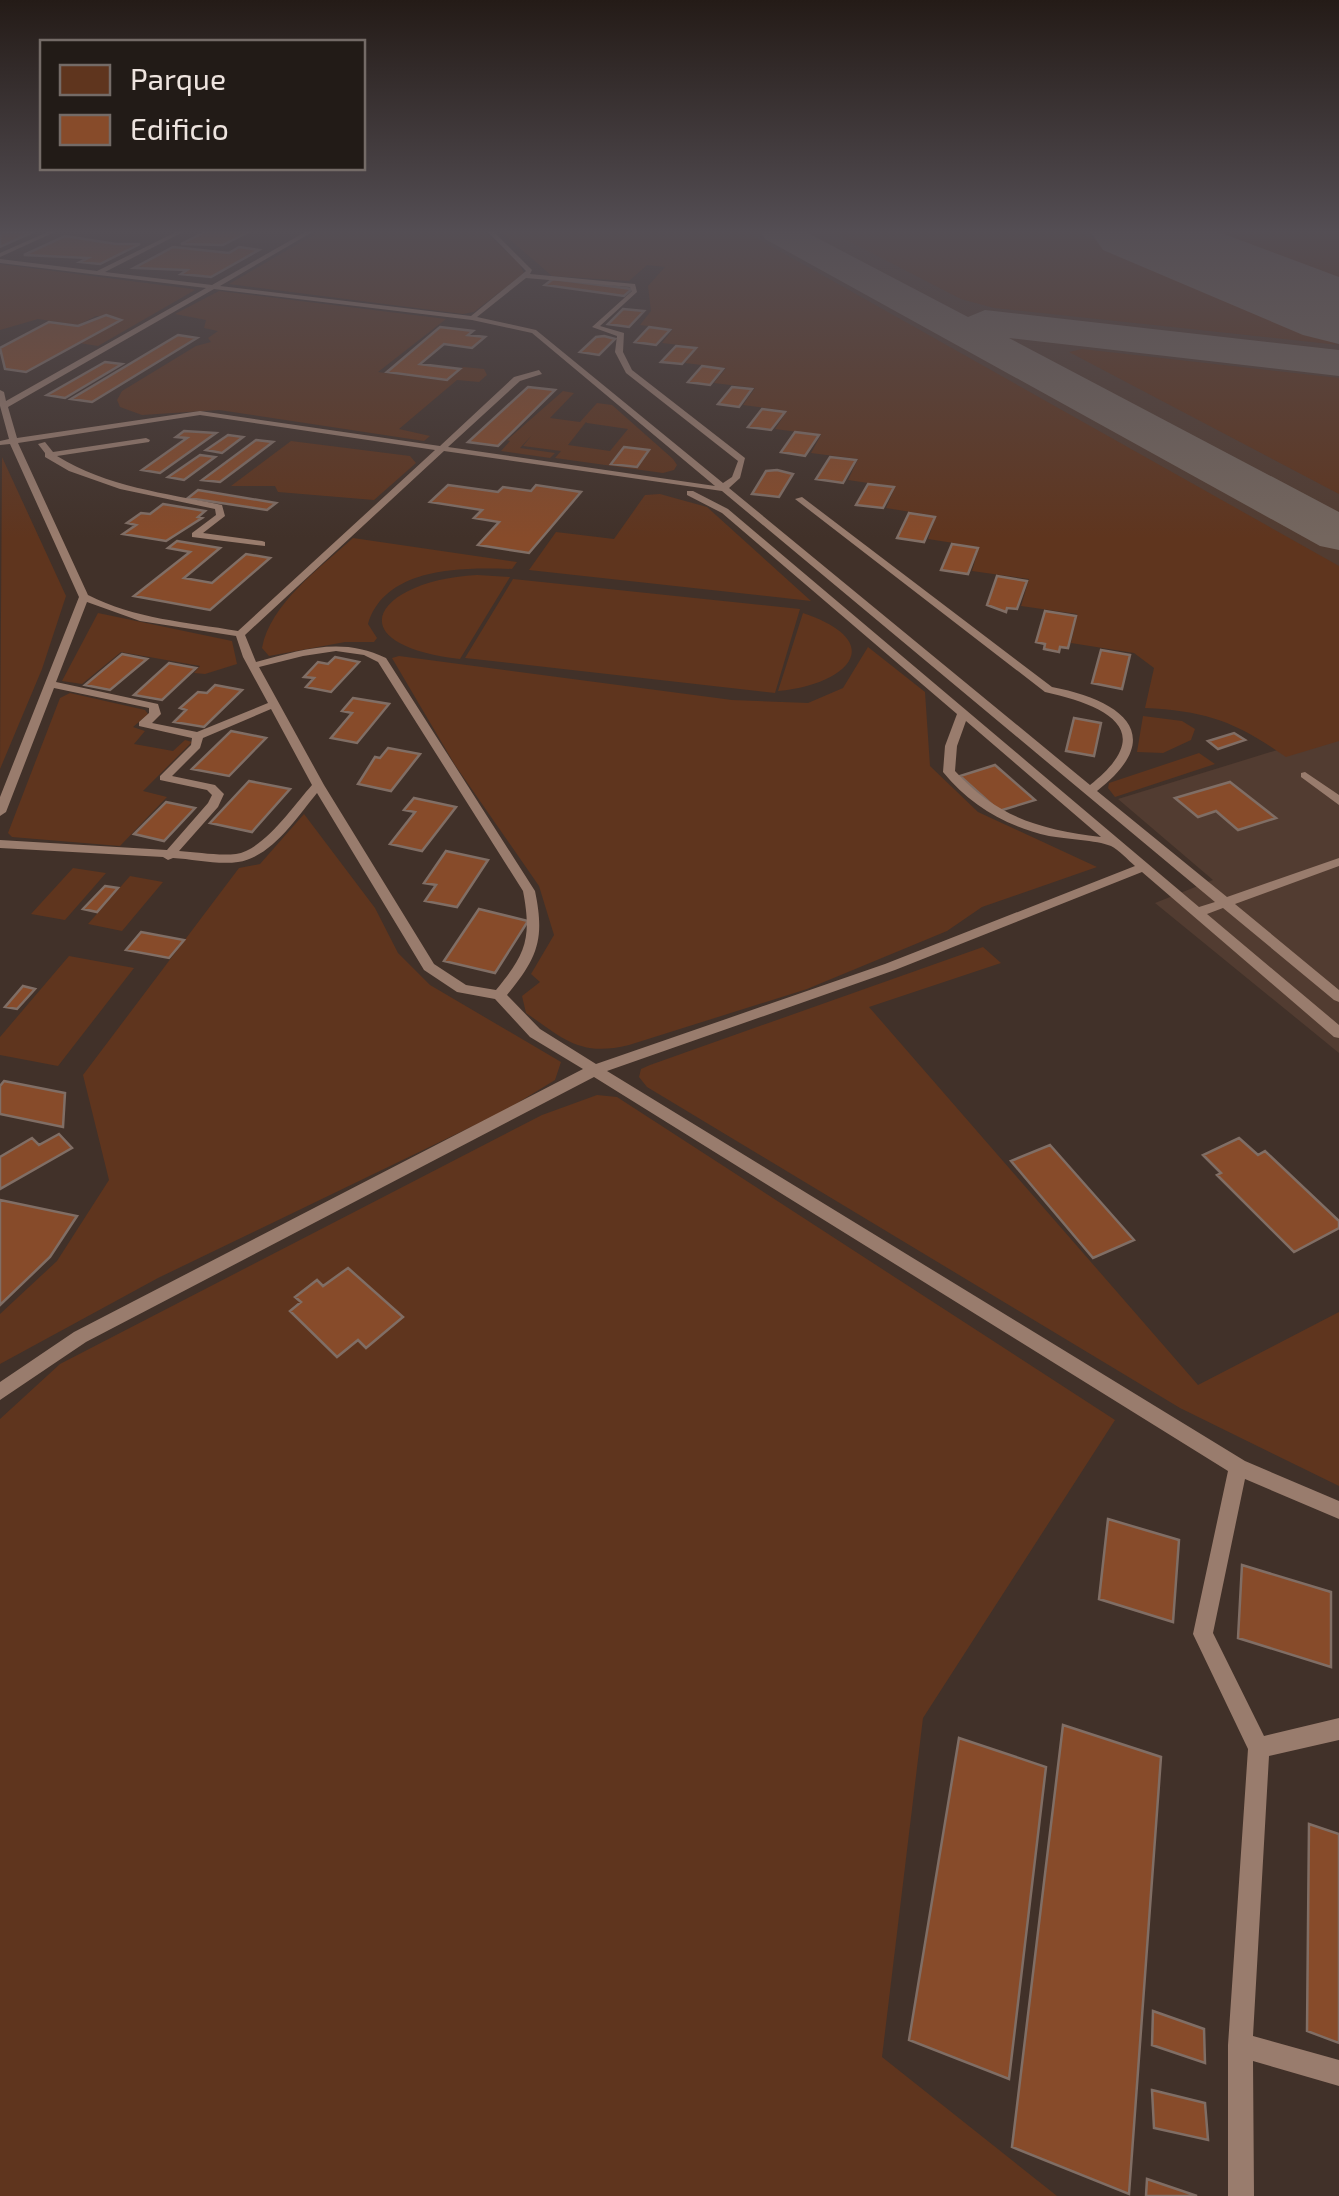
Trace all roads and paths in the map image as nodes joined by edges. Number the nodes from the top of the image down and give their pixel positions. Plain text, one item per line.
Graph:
1 (130, 333) edge
2 (537, 333) edge
3 (620, 333) edge
4 (539, 372) dead end
5 (0, 392) edge
6 (4, 404) junction
7 (146, 440) dead end
8 (0, 443) edge
9 (42, 444) junction
10 (16, 445) junction
11 (436, 451) junction
12 (0, 452) edge
13 (48, 455) junction
14 (676, 486) junction
15 (721, 489) junction
16 (690, 493) junction
17 (735, 499) junction
18 (799, 499) dead end
19 (262, 544) dead end
20 (84, 596) junction
21 (240, 634) junction
22 (255, 665) junction
23 (53, 685) junction
24 (275, 704) junction
25 (963, 713) junction
26 (198, 736) junction
27 (1305, 776) dead end
28 (318, 785) junction
29 (1088, 792) junction
30 (1339, 800) edge
31 (0, 812) edge
32 (1114, 843) junction
33 (0, 844) edge
34 (168, 856) junction
35 (1339, 862) edge
36 (1142, 868) junction
37 (1224, 904) junction
38 (1196, 914) junction
39 (498, 995) junction
40 (1339, 998) edge
41 (1339, 1033) edge
42 (596, 1069) junction
43 (0, 1392) edge
44 (1238, 1467) junction
45 (1339, 1510) edge
46 (1339, 1729) edge
47 (1259, 1748) junction
48 (1240, 2046) junction
49 (1339, 2072) edge
50 (1241, 2196) edge

1 - 6 lane
2 - 15 lane
3 - 15 lane
4 - 11 lane
5 - 6 lane
6 - 10 lane
7 - 13 lane
8 - 10 lane
9 - 10 lane
9 - 11 lane
9 - 13 lane
10 - 11 lane
10 - 12 lane
10 - 20 lane
11 - 14 lane
11 - 21 lane
13 - 19 lane
14 - 15 lane
14 - 16 lane
15 - 17 lane
16 - 17 lane
16 - 25 lane
17 - 29 lane
18 - 29 lane
20 - 21 lane
20 - 23 lane
21 - 22 lane
22 - 24 lane
22 - 39 lane
23 - 26 lane
23 - 31 lane
24 - 26 lane
24 - 28 lane
25 - 32 lane
25 - 32 lane
26 - 34 lane
27 - 30 lane
28 - 34 lane
28 - 39 lane
29 - 37 lane
32 - 36 lane
33 - 34 lane
35 - 37 lane
36 - 38 lane
36 - 42 lane
37 - 38 lane
37 - 40 lane
38 - 41 lane
39 - 42 lane
42 - 43 lane
42 - 44 lane
44 - 45 lane
44 - 47 lane
46 - 47 lane
47 - 48 lane
48 - 49 lane
48 - 50 lane

